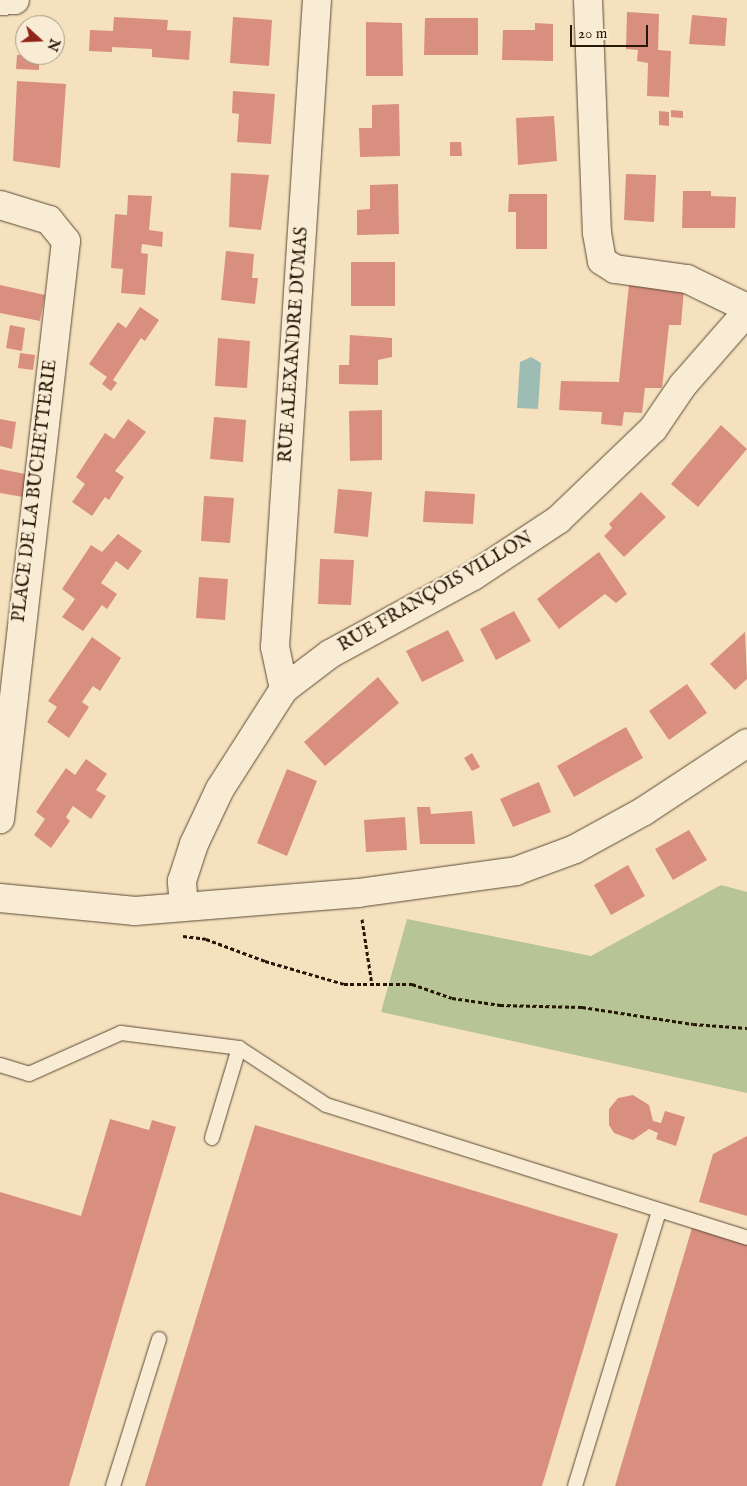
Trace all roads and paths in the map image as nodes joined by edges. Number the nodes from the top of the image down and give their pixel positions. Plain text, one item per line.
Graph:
1 (14, 0) edge
2 (317, 0) edge
3 (588, 0) edge
4 (0, 1) edge
5 (0, 205) edge
6 (747, 308) edge
7 (747, 312) edge
8 (284, 690) junction
9 (745, 749) edge
10 (0, 819) edge
11 (358, 893) junction
12 (0, 898) edge
13 (184, 906) junction
14 (179, 936) dead end
15 (372, 985) junction
16 (747, 1028) edge
17 (239, 1048) junction
18 (0, 1065) edge
19 (212, 1138) dead end
20 (659, 1212) junction
21 (747, 1238) edge
22 (159, 1339) dead end
23 (113, 1486) edge
24 (575, 1486) edge

1 - 4 street
2 - 8 street, RUE ALEXANDRE DUMAS
3 - 6 street
5 - 10 street, PLACE DE LA BUCHETTERIE
7 - 8 street, RUE FRANÇOIS VILLON
8 - 13 street, RUE FRANÇOIS VILLON
9 - 11 street
11 - 13 street
11 - 15 path
12 - 13 street
14 - 15 path
15 - 16 path
17 - 18 lane
17 - 19 lane
17 - 20 lane
20 - 21 lane
20 - 24 lane
22 - 23 lane

